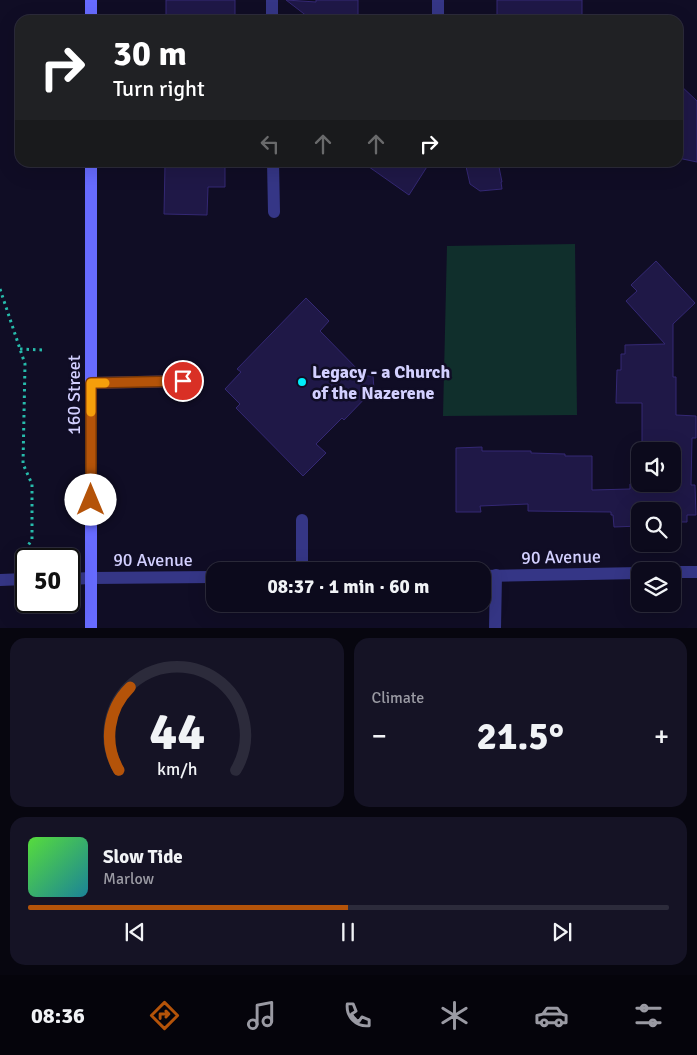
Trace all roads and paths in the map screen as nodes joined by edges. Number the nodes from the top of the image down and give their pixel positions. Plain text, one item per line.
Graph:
1 (91, 0) edge
2 (272, 0) edge
3 (438, 0) edge
4 (91, 15) edge
5 (272, 15) edge
6 (438, 15) edge
7 (91, 167) edge
8 (273, 167) edge
9 (274, 212) dead end
10 (0, 289) edge
11 (20, 349) junction
12 (43, 350) dead end
13 (183, 381) dead end
14 (91, 383) junction
15 (302, 520) dead end
16 (27, 548) edge
17 (302, 562) edge
18 (681, 572) edge
19 (697, 572) edge
20 (631, 573) edge
21 (491, 576) edge
22 (496, 576) junction
23 (206, 577) edge
24 (80, 578) edge
25 (91, 578) junction
26 (15, 579) edge
27 (0, 580) edge
28 (91, 628) edge
29 (495, 628) edge

1 - 4 main road
2 - 5 street
3 - 6 street
7 - 14 main road, 160 Street
8 - 9 street
10 - 11 path
11 - 12 path
11 - 16 path
13 - 14 street
14 - 25 main road, 160 Street
15 - 17 street
18 - 19 street
20 - 22 street, 90 Avenue
21 - 22 street, 90 Avenue
22 - 29 street
23 - 25 street, 90 Avenue
24 - 25 street, 90 Avenue
25 - 28 main road, 160 Street
26 - 27 street

